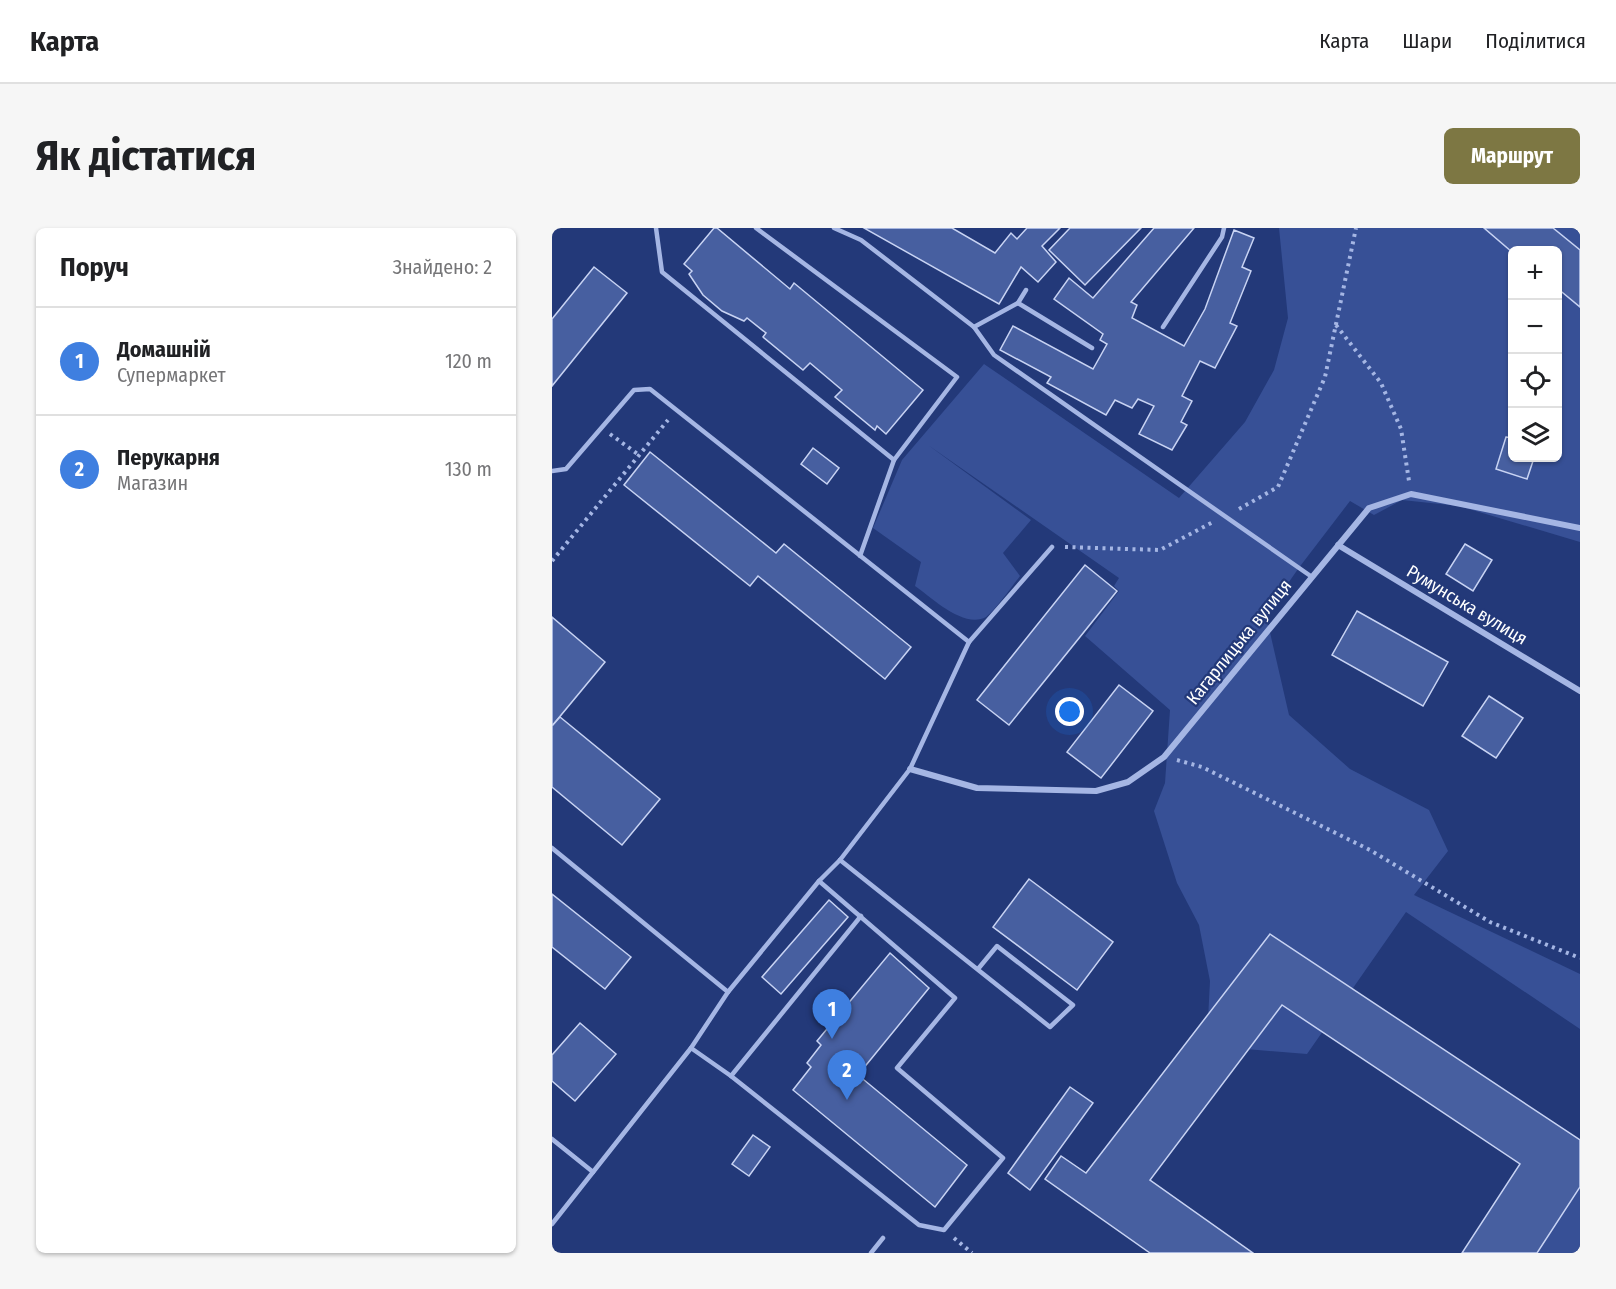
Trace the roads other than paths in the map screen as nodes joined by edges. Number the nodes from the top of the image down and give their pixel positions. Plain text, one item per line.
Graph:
1 (656, 228) edge
2 (756, 228) edge
3 (834, 228) edge
4 (1224, 228) edge
5 (1026, 290) dead end
6 (1018, 303) junction
7 (974, 327) junction
8 (1163, 327) dead end
9 (1092, 348) dead end
10 (894, 460) junction
11 (552, 471) edge
12 (1580, 528) edge
13 (1338, 545) junction
14 (1052, 547) road end
15 (860, 556) junction
16 (1312, 577) junction
17 (969, 642) junction
18 (1580, 691) edge
19 (910, 769) junction
20 (552, 848) edge
21 (840, 860) junction
22 (819, 881) junction
23 (861, 916) junction
24 (978, 969) junction
25 (729, 992) junction
26 (691, 1048) junction
27 (731, 1076) junction
28 (552, 1138) edge
29 (593, 1172) junction
30 (552, 1224) edge
31 (883, 1238) dead end
32 (871, 1253) edge

1 - 10 lane
2 - 10 lane
3 - 7 lane
4 - 8 lane
5 - 6 lane
6 - 7 lane
6 - 9 lane
7 - 16 lane
10 - 15 lane
11 - 15 lane
12 - 13 street, Кагарлицька вулиця
13 - 16 street, Кагарлицька вулиця
13 - 18 street, Румунська вулиця
14 - 17 lane
15 - 17 lane
16 - 19 street, Кагарлицька вулиця
17 - 19 lane
19 - 21 lane
20 - 25 lane
21 - 22 lane
21 - 24 lane
22 - 23 lane
22 - 25 lane
23 - 27 lane
23 - 27 lane
24 - 24 lane
25 - 26 lane
26 - 27 lane
26 - 29 lane
28 - 29 lane
29 - 30 lane
31 - 32 lane

